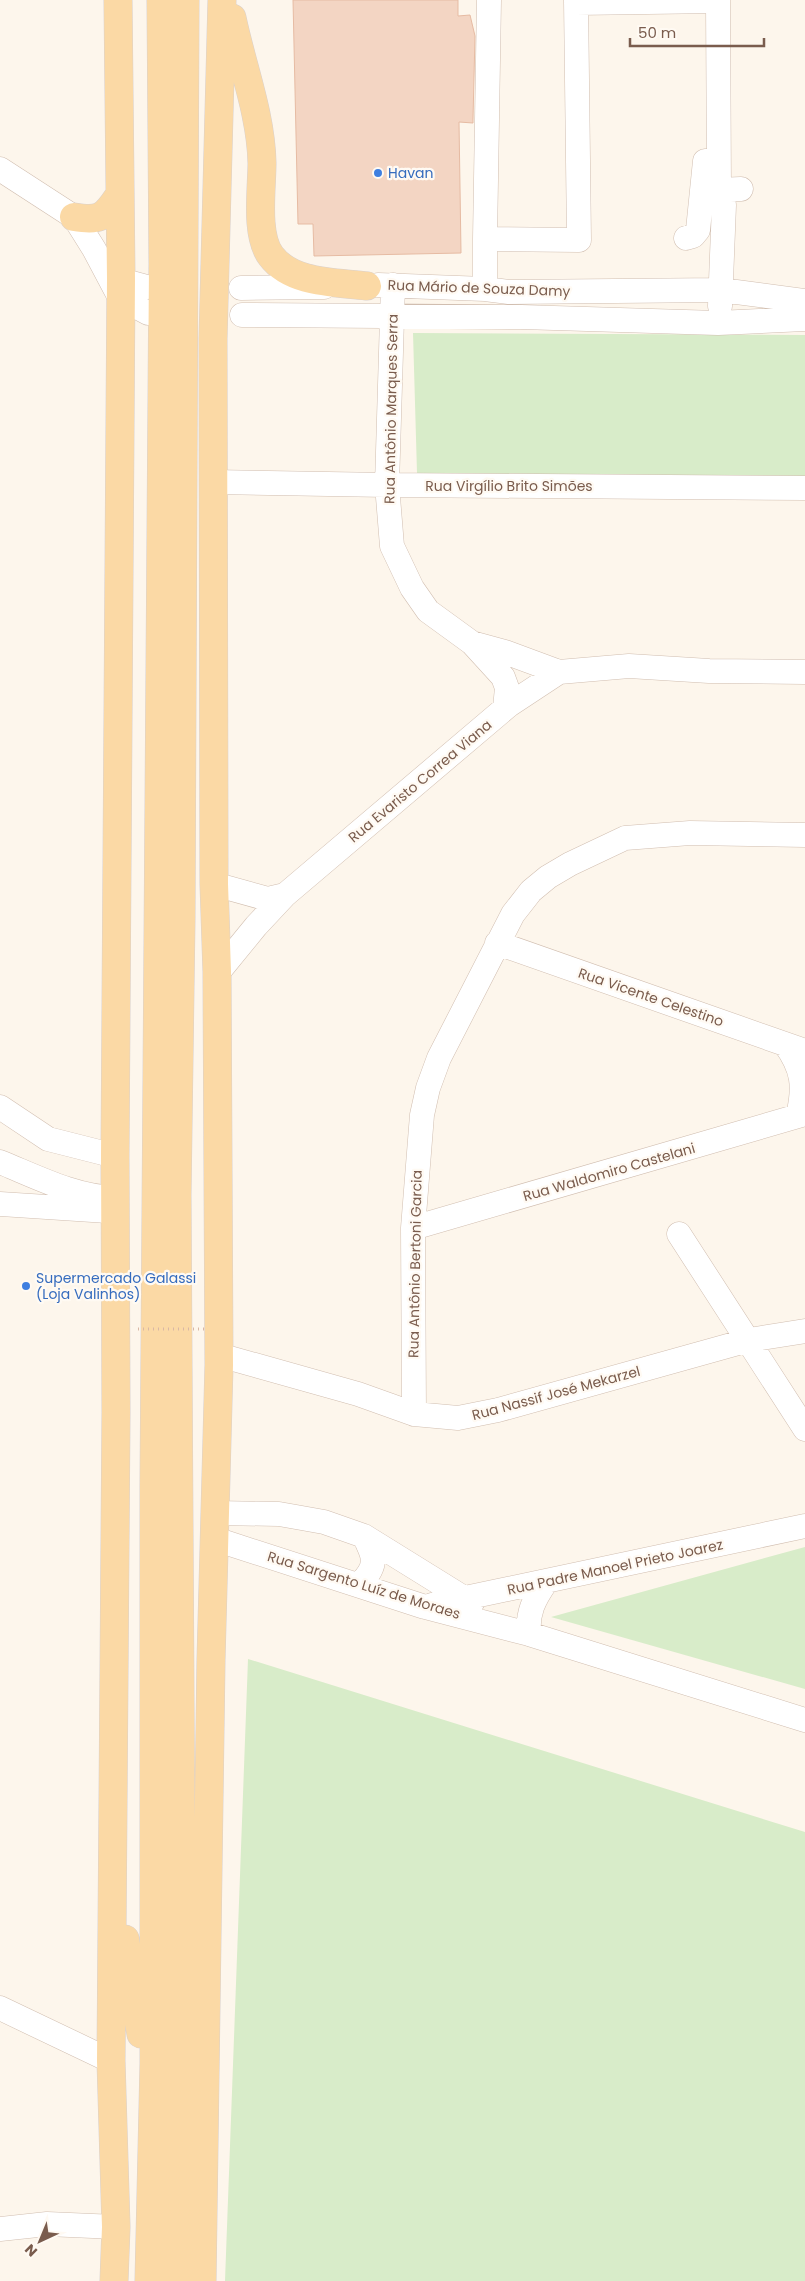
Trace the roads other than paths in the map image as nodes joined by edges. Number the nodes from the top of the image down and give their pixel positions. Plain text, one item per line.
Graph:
1 (118, 0) edge
2 (161, 0) edge
3 (185, 0) edge
4 (200, 0) edge
5 (222, 0) edge
6 (228, 0) edge
7 (489, 0) edge
8 (718, 0) edge
9 (576, 2) edge
10 (719, 159) junction
11 (0, 169) edge
12 (118, 197) junction
13 (185, 202) junction
14 (74, 217) junction
15 (686, 238) dead end
16 (485, 239) junction
17 (117, 285) junction
18 (393, 285) junction
19 (366, 286) junction
20 (147, 287) dead end
21 (241, 288) dead end
22 (484, 289) junction
23 (721, 290) junction
24 (805, 301) edge
25 (148, 313) dead end
26 (242, 314) dead end
27 (393, 316) junction
28 (520, 317) junction
29 (805, 318) edge
30 (718, 323) junction
31 (213, 482) junction
32 (387, 485) junction
33 (805, 488) edge
34 (472, 643) junction
35 (559, 672) junction
36 (803, 676) edge
37 (505, 708) junction
38 (805, 835) edge
39 (214, 884) junction
40 (285, 895) junction
41 (497, 943) junction
42 (216, 975) junction
43 (795, 1047) edge
44 (0, 1107) edge
45 (802, 1115) edge
46 (116, 1156) junction
47 (0, 1162) edge
48 (0, 1204) edge
49 (116, 1205) junction
50 (413, 1228) junction
51 (679, 1234) dead end
52 (805, 1331) edge
53 (749, 1340) junction
54 (219, 1355) junction
55 (414, 1414) junction
56 (805, 1429) edge
57 (279, 1514) junction
58 (216, 1526) junction
59 (805, 1526) edge
60 (364, 1536) junction
61 (253, 1550) junction
62 (546, 1582) junction
63 (360, 1584) junction
64 (466, 1599) junction
65 (425, 1606) junction
66 (521, 1631) junction
67 (805, 1720) edge
68 (113, 1866) junction
69 (0, 2008) edge
70 (111, 2061) junction
71 (152, 2150) junction
72 (116, 2227) junction
73 (0, 2229) edge
74 (114, 2281) edge
75 (148, 2281) edge
76 (175, 2281) edge
77 (202, 2281) edge

1 - 12 main road
2 - 71 main road
3 - 13 main road
4 - 13 main road
5 - 31 main road
6 - 19 main road
7 - 16 street
8 - 9 street
8 - 10 street
9 - 16 street
10 - 15 street
10 - 23 street
11 - 14 street
12 - 14 main road
12 - 17 main road
13 - 76 main road
14 - 17 street
16 - 22 street
17 - 20 street
17 - 25 street
17 - 46 main road
18 - 19 street, Rua Mário de Souza Damy
18 - 22 street, Rua Mário de Souza Damy
18 - 27 street, Rua Antônio Marques Serra
19 - 21 street, Rua Mário de Souza Damy
22 - 23 street, Rua Mário de Souza Damy
22 - 28 street
23 - 24 street, Rua Mário de Souza Damy
23 - 30 street
26 - 27 street, Rua Mário de Souza Damy
27 - 28 street, Rua Mário de Souza Damy
27 - 32 street, Rua Antônio Marques Serra
28 - 30 street, Rua Mário de Souza Damy
29 - 30 street, Rua Mário de Souza Damy
31 - 32 street, Rua Virgílio Brito Simões
31 - 39 main road
32 - 33 street, Rua Virgílio Brito Simões
32 - 34 street, Rua Antônio Marques Serra
34 - 35 street, Rua Antônio Marques Serra
34 - 37 street
35 - 36 street, Rua Antônio Marques Serra
35 - 37 street, Rua Evaristo Correa Viana
37 - 40 street, Rua Evaristo Correa Viana
38 - 41 street, Rua Antônio Bertoni Garcia
39 - 40 street
39 - 42 main road
40 - 42 street, Rua Evaristo Correa Viana
41 - 43 street, Rua Vicente Celestino
41 - 50 street, Rua Antônio Bertoni Garcia
42 - 54 main road
43 - 45 street
44 - 46 street
45 - 50 street, Rua Waldomiro Castelani
46 - 49 main road
47 - 49 street
48 - 49 street
49 - 68 main road
50 - 55 street, Rua Antônio Bertoni Garcia
51 - 53 street
52 - 53 street, Rua Nassif José Mekarzel
53 - 55 street, Rua Nassif José Mekarzel
53 - 56 street
54 - 55 street, Rua Nassif José Mekarzel
54 - 58 main road
57 - 58 street, Rua Sargento Luíz de Moraes
57 - 60 street, Rua Sargento Luíz de Moraes
57 - 61 street
58 - 61 street, Rua Sargento Luíz de Moraes
58 - 77 main road
59 - 62 street, Rua Padre Manoel Prieto Joarez
60 - 63 street
60 - 64 street, Rua Sargento Luíz de Moraes
61 - 63 street, Rua Sargento Luíz de Moraes
62 - 64 street, Rua Padre Manoel Prieto Joarez
62 - 66 street
63 - 65 street, Rua Sargento Luíz de Moraes
64 - 65 street, Rua Padre Manoel Prieto Joarez
64 - 66 street, Rua Sargento Luíz de Moraes
65 - 66 street, Rua Sargento Luíz de Moraes
66 - 67 street, Rua Sargento Luíz de Moraes
68 - 70 main road
68 - 71 main road
69 - 70 street
70 - 72 main road
71 - 75 main road
72 - 73 street
72 - 74 main road

